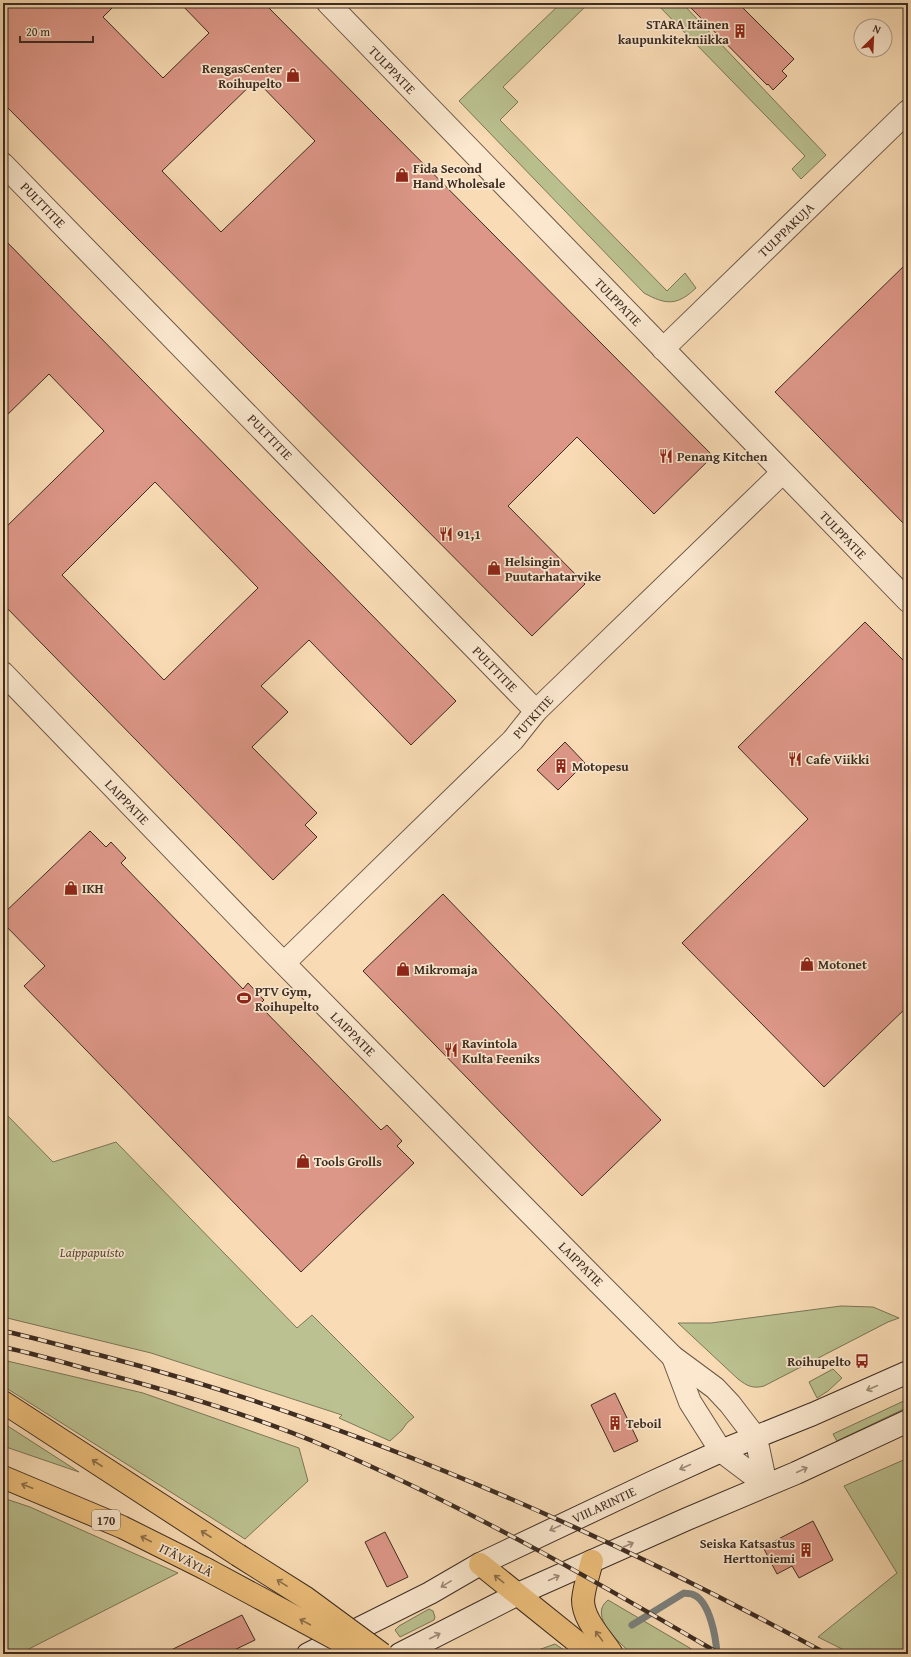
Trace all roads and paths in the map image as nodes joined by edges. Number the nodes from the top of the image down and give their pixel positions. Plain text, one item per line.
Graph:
1 (328, 3) edge
2 (908, 111) edge
3 (3, 164) edge
4 (663, 349) junction
5 (782, 472) junction
6 (908, 601) edge
7 (3, 673) edge
8 (536, 711) junction
9 (284, 963) junction
10 (673, 1357) junction
11 (908, 1372) edge
12 (3, 1402) edge
13 (908, 1421) edge
14 (756, 1438) junction
15 (721, 1451) junction
16 (3, 1477) edge
17 (766, 1485) junction
18 (592, 1561) junction
19 (480, 1564) junction
20 (518, 1594) junction
21 (308, 1654) edge
22 (364, 1654) edge
23 (382, 1654) edge
24 (400, 1654) edge
25 (592, 1654) edge
26 (612, 1654) edge

1 - 4 street, TULPPATIE
2 - 4 street, TULPPAKUJA
3 - 8 street, PULTTITIE
4 - 5 street, TULPPATIE
5 - 6 street, TULPPATIE
5 - 8 street, PUTKITIE
7 - 9 street, LAIPPATIE
8 - 9 street, PUTKITIE
9 - 10 street, LAIPPATIE
10 - 14 street, LAIPPATIE
10 - 15 street, LAIPPATIE
11 -> 14 street, VIILARINTIE
23 -> 12 highway, bridge
17 -> 13 street
14 - 15 street, VIILARINTIE
14 - 17 street, LAIPPATIE
15 - 17 street, LAIPPATIE
15 -> 19 street, VIILARINTIE
22 -> 16 highway, ITÄVÄYLÄ / 170, bridge
18 -> 17 street
20 -> 18 street
26 -> 18 highway
20 -> 19 highway
19 -> 21 street, VIILARINTIE
24 -> 20 street
20 - 25 highway

